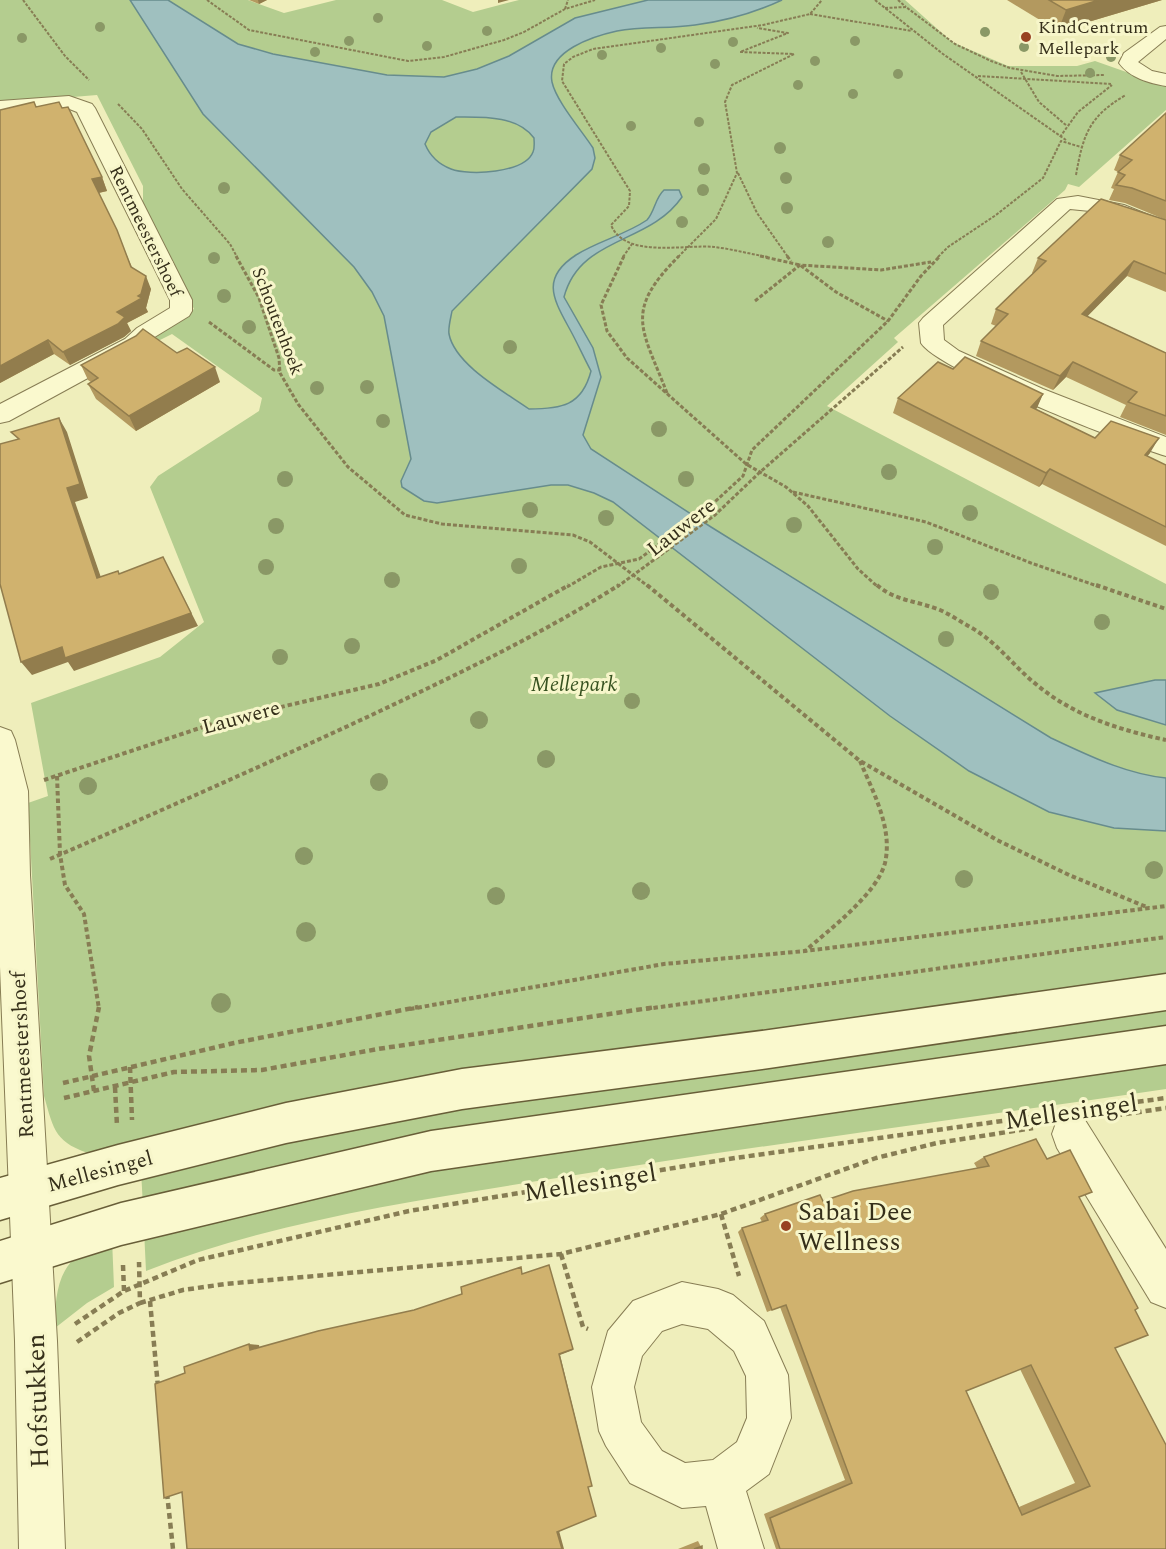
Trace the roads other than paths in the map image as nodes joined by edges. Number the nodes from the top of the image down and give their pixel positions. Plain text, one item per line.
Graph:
1 (1166, 31) edge
2 (1166, 80) edge
3 (0, 107) edge
4 (1166, 230) edge
5 (0, 415) edge
6 (1166, 447) edge
7 (0, 740) edge
8 (6, 794) edge
9 (1166, 992) edge
10 (1166, 1045) edge
11 (1071, 1120) road end
12 (14, 1195) edge
13 (16, 1257) edge
14 (1166, 1287) edge
15 (721, 1482) junction
16 (42, 1549) edge
17 (741, 1549) edge

1 - 2 street
3 - 5 street, Rentmeestershoef
4 - 6 street
7 - 8 street, Rentmeestershoef
8 - 12 street, Rentmeestershoef
9 - 12 street, Mellesingel
10 - 13 street
11 - 14 street
12 - 13 street, Mellesingel
13 - 16 street, Hofstukken
15 - 15 street
15 - 17 street

